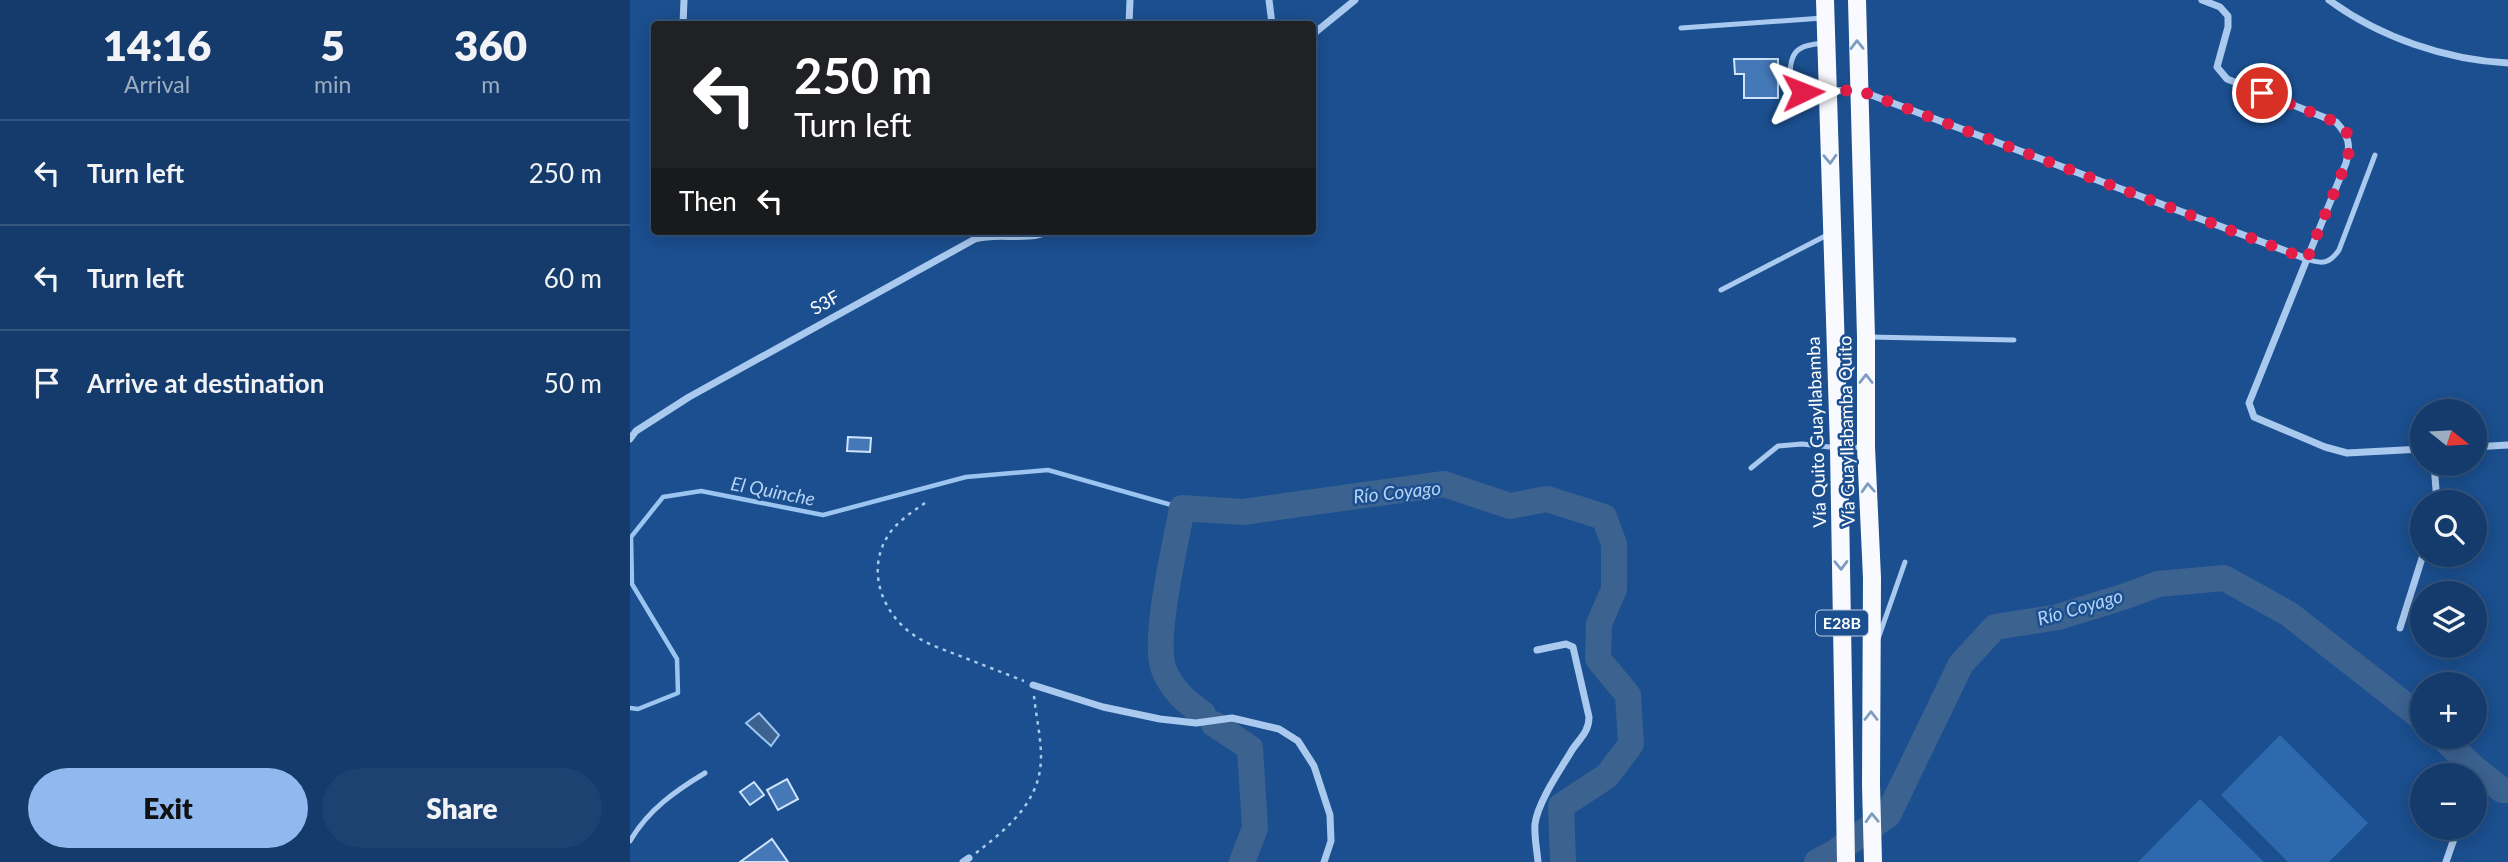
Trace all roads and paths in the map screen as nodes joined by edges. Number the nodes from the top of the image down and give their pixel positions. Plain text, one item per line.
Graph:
1 (684, 0) edge
2 (1130, 0) edge
3 (1269, 0) edge
4 (1355, 0) edge
5 (1857, 0) edge
6 (2329, 0) edge
7 (2202, 1) edge
8 (1826, 9) edge
9 (683, 21) edge
10 (1129, 21) edge
11 (1272, 21) edge
12 (1681, 28) dead end
13 (1316, 32) edge
14 (1827, 42) junction
15 (2508, 63) edge
16 (1858, 90) junction
17 (1828, 91) junction
18 (2375, 155) dead end
19 (1832, 232) junction
20 (1034, 235) edge
21 (2307, 259) junction
22 (1721, 290) dead end
23 (1866, 337) junction
24 (2014, 340) dead end
25 (630, 439) edge
26 (2508, 445) edge
27 (2487, 446) edge
28 (1866, 447) junction
29 (1839, 448) junction
30 (2410, 450) edge
31 (1751, 468) dead end
32 (925, 503) dead end
33 (1905, 562) dead end
34 (2419, 567) edge
35 (2400, 628) dead end
36 (1537, 650) dead end
37 (1872, 658) junction
38 (1033, 685) junction
39 (705, 773) dead end
40 (2454, 840) edge
41 (630, 841) edge
42 (1873, 857) edge
43 (966, 860) edge
44 (1324, 862) edge
45 (1538, 862) edge
46 (1846, 862) edge
47 (2446, 862) edge

1 - 9 street
2 - 10 street
3 - 11 street
4 - 13 street
16 -> 5 highway, Vía Guayllabamba Quito / E28B
6 - 15 street
7 - 21 street
8 - 12 lane
8 - 14 highway, Vía Quito Guayllabamba / E28B
14 - 17 highway, Vía Quito Guayllabamba / E28B
14 - 17 lane
16 - 17 street
16 - 21 street
16 - 23 highway, Vía Guayllabamba Quito / E28B
17 -> 19 highway, Vía Quito Guayllabamba / E28B
18 - 21 lane
19 - 22 lane
19 - 29 highway, Vía Quito Guayllabamba / E28B
20 - 25 street, S3F
21 - 30 street
23 - 24 lane
28 -> 23 highway, Vía Guayllabamba Quito / E28B
26 - 27 street
28 - 29 lane
37 -> 28 highway, Vía Guayllabamba Quito / E28B
29 - 31 lane
29 -> 46 highway, Vía Quito Guayllabamba / E28B
32 - 38 path
33 - 37 lane
34 - 35 street
36 - 45 street
42 -> 37 highway, Vía Guayllabamba Quito / E28B
38 - 43 path
38 - 44 street
39 - 41 lane
40 - 47 street

